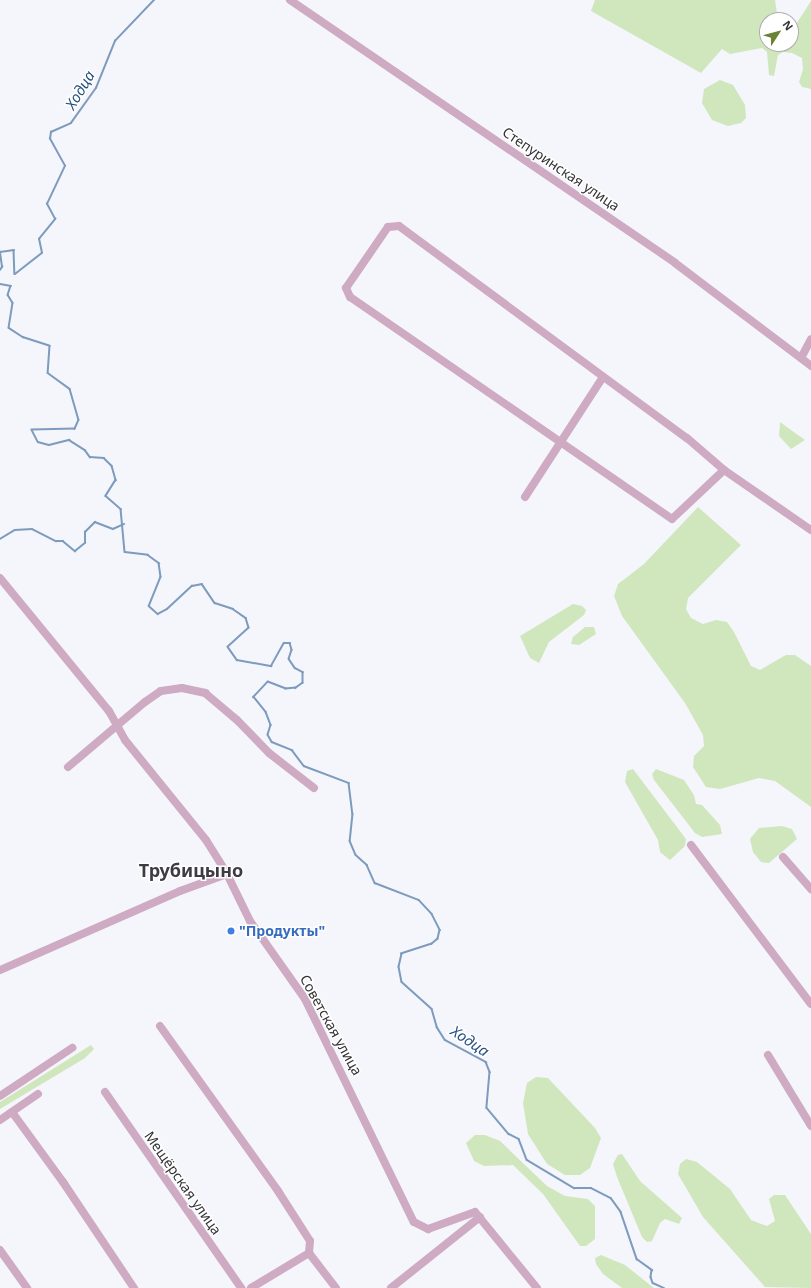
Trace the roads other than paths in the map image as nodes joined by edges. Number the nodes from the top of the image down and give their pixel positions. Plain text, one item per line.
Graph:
1 (290, 0) edge
2 (811, 338) edge
3 (801, 358) junction
4 (811, 366) edge
5 (603, 377) junction
6 (562, 444) junction
7 (724, 470) junction
8 (525, 497) dead end
9 (811, 530) edge
10 (0, 578) edge
11 (117, 726) junction
12 (68, 767) dead end
13 (314, 788) dead end
14 (691, 845) dead end
15 (783, 857) dead end
16 (227, 874) junction
17 (811, 889) edge
18 (0, 970) edge
19 (811, 1004) edge
20 (160, 1026) dead end
21 (72, 1048) dead end
22 (768, 1055) dead end
23 (105, 1092) dead end
24 (38, 1094) dead end
25 (0, 1096) edge
26 (12, 1112) junction
27 (0, 1120) edge
28 (811, 1126) edge
29 (480, 1217) junction
30 (0, 1250) edge
31 (309, 1253) junction
32 (27, 1288) edge
33 (134, 1288) edge
34 (241, 1288) edge
35 (251, 1288) edge
36 (336, 1288) edge
37 (391, 1288) edge
38 (537, 1288) edge

1 - 3 street, Степуринская улица
2 - 3 street
3 - 4 street, Степуринская улица
5 - 6 street
5 - 6 street
5 - 7 street
6 - 7 street
6 - 8 street
7 - 9 street
10 - 11 street
11 - 12 street
11 - 13 street
11 - 16 street
14 - 19 street
15 - 17 street
16 - 18 street
16 - 29 street, Советская улица
20 - 31 street
21 - 25 street
22 - 28 street
23 - 34 street, Мещёрская улица
24 - 26 street
26 - 27 street
26 - 33 street
29 - 37 street
29 - 38 street
30 - 32 street
31 - 35 street
31 - 36 street

